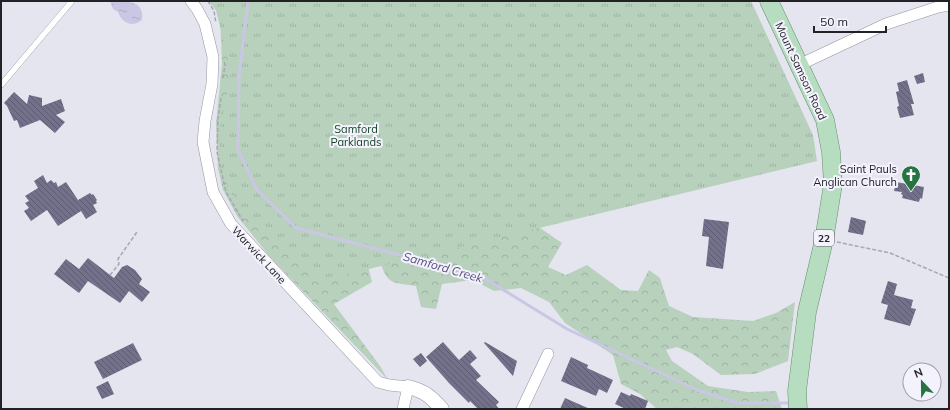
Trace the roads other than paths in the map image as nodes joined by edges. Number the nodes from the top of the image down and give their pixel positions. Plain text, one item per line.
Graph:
1 (72, 1) edge
2 (191, 1) edge
3 (769, 1) edge
4 (949, 5) edge
5 (799, 65) junction
6 (1, 85) edge
7 (548, 354) dead end
8 (408, 388) junction
9 (403, 409) edge
10 (442, 409) edge
11 (522, 409) edge
12 (798, 409) edge

1 - 6 lane
2 - 8 street, Warwick Lane
3 - 5 main road, Mount Samson Road / 22
4 - 5 street
5 - 12 main road, Mount Samson Road / 22
7 - 11 street
8 - 9 street
8 - 10 street

